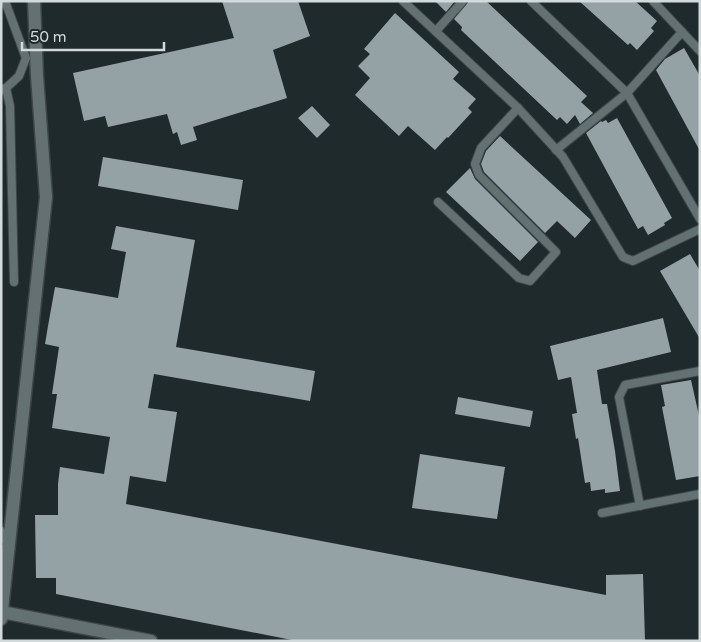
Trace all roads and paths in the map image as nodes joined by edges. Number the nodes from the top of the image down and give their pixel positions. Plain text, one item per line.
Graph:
1 (5, 1) edge
2 (34, 1) edge
3 (403, 1) edge
4 (463, 1) edge
5 (531, 1) edge
6 (653, 1) edge
7 (436, 31) junction
8 (682, 32) junction
9 (700, 52) edge
10 (4, 89) edge
11 (627, 93) junction
12 (518, 108) junction
13 (556, 150) junction
14 (438, 202) dead end
15 (700, 219) edge
16 (700, 229) edge
17 (14, 282) dead end
18 (700, 371) edge
19 (700, 494) edge
20 (640, 506) junction
21 (602, 513) dead end
22 (1, 531) edge
23 (5, 549) edge
24 (2, 615) edge
25 (151, 641) edge

1 - 10 lane
2 - 23 street
3 - 7 lane
4 - 7 lane
5 - 11 lane
6 - 8 lane
7 - 12 lane
8 - 9 lane
8 - 11 lane
10 - 17 lane
11 - 13 lane
11 - 15 lane
12 - 13 lane
12 - 14 lane
13 - 16 lane
18 - 20 lane
19 - 20 lane
20 - 21 lane
22 - 23 lane
23 - 24 street
24 - 25 street

